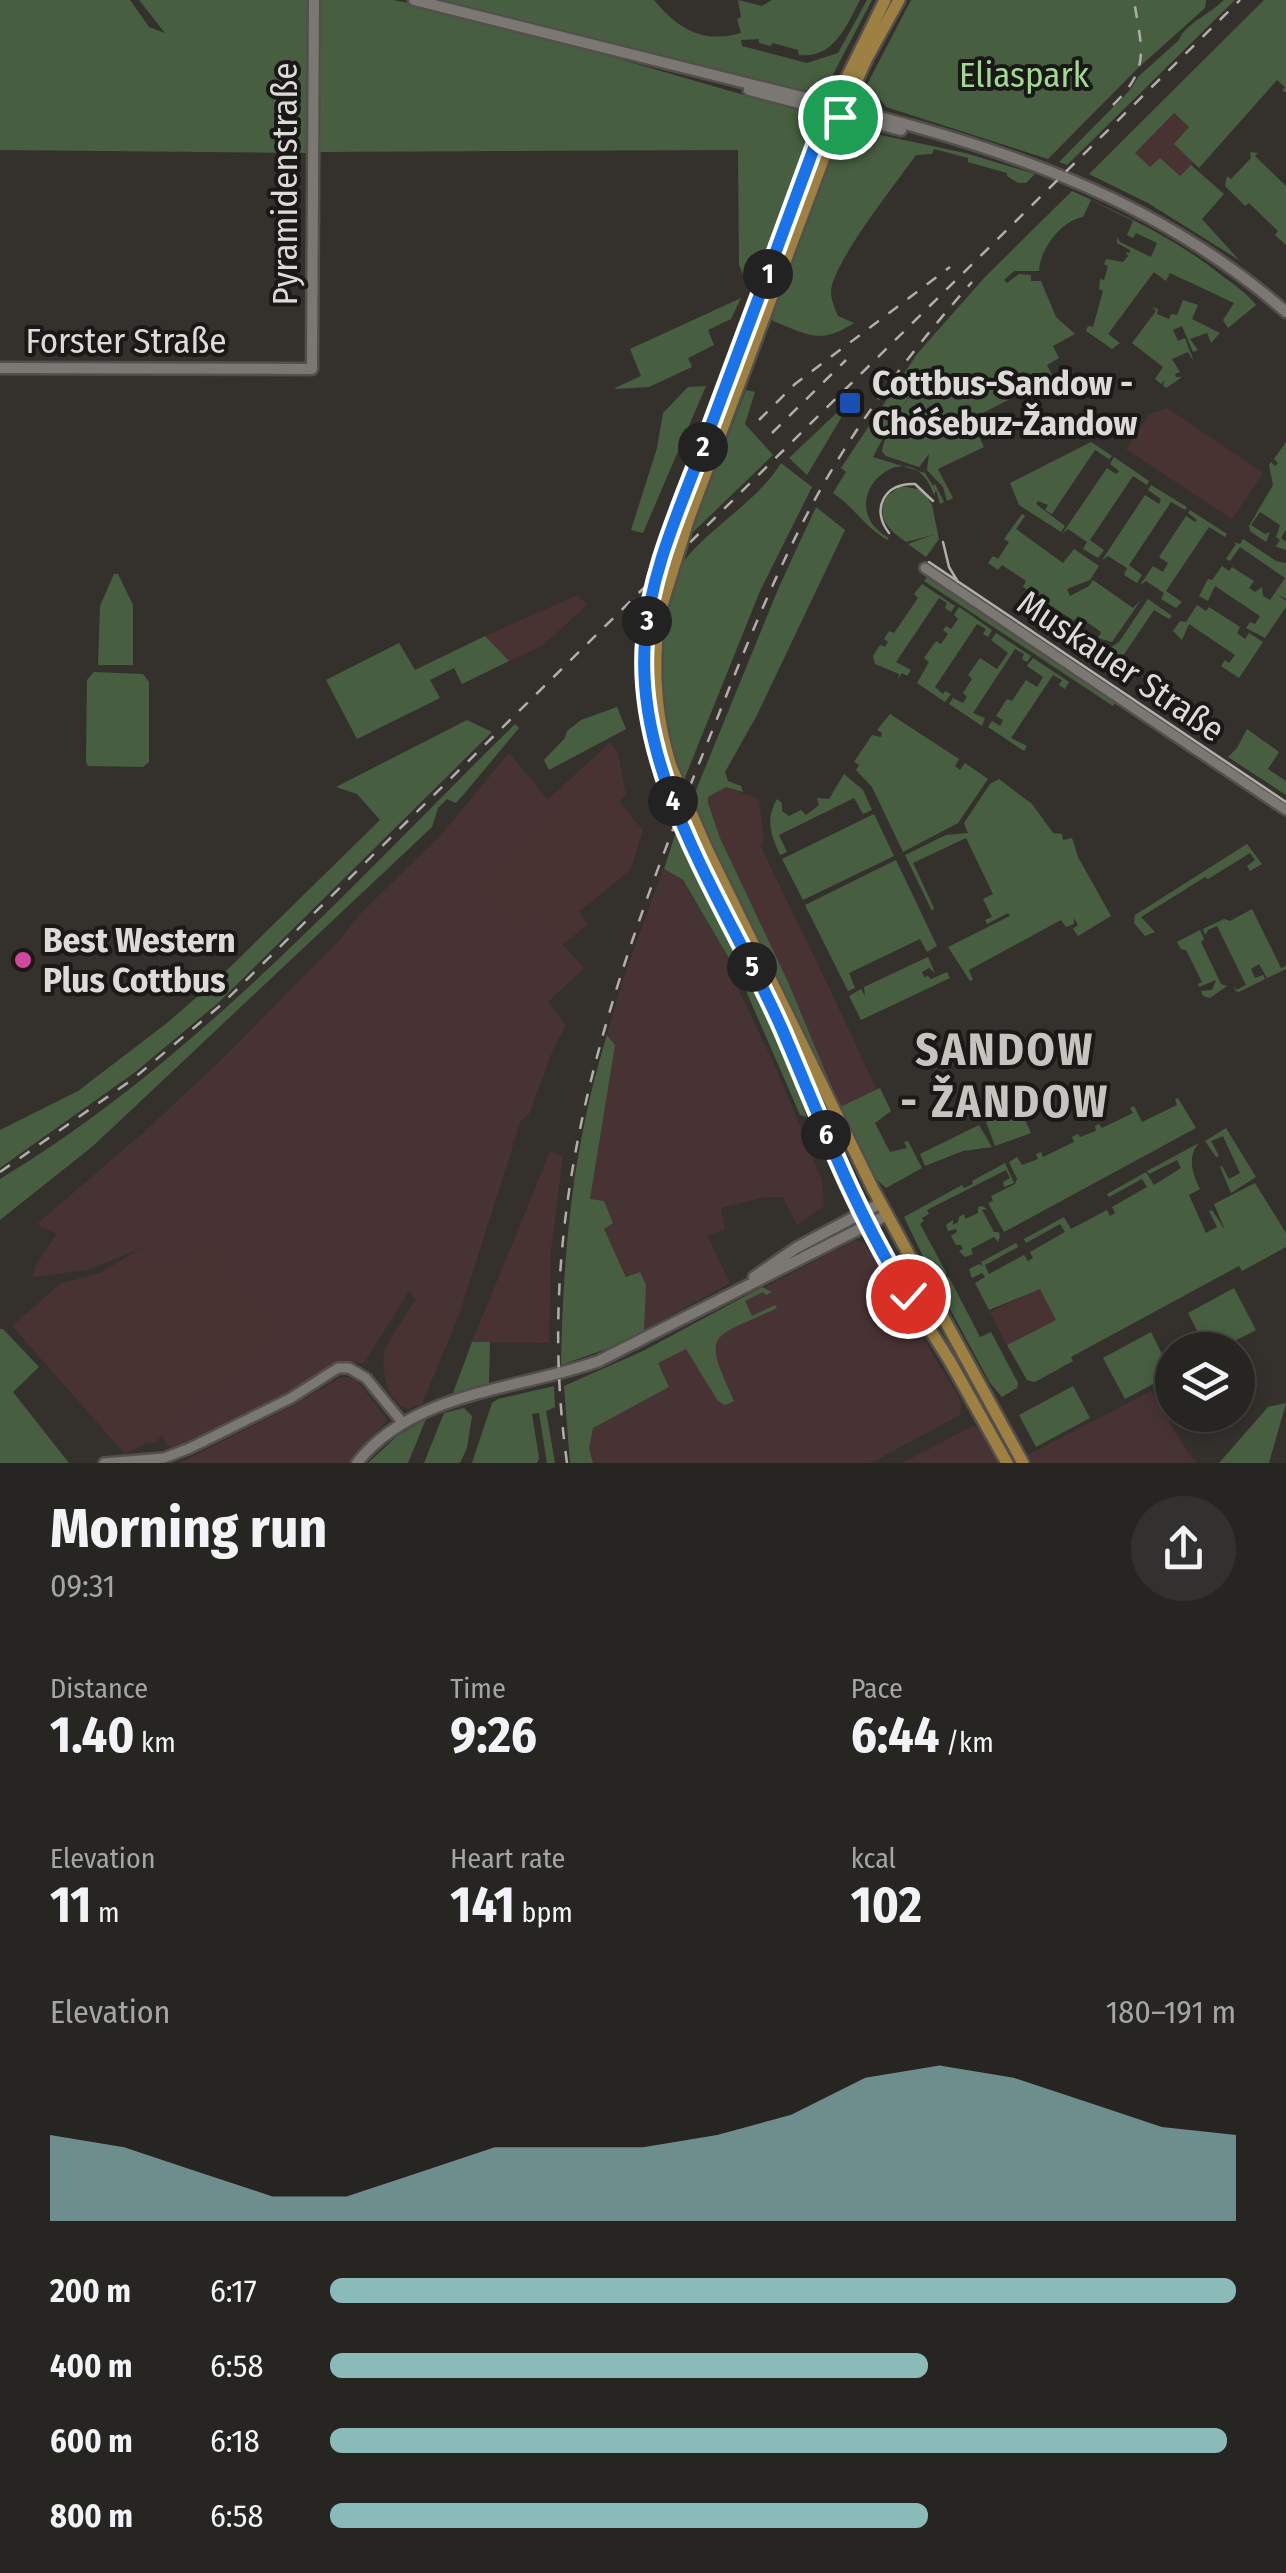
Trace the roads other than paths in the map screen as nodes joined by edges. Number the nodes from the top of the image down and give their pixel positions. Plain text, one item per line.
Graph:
1 (314, 0) edge
2 (414, 0) edge
3 (885, 0) edge
4 (899, 0) edge
5 (836, 111) junction
6 (1286, 312) edge
7 (0, 368) edge
8 (312, 368) joint
9 (728, 396) junction
10 (925, 568) dead end
11 (655, 610) junction
12 (1286, 810) edge
13 (702, 849) junction
14 (884, 1209) junction
15 (864, 1220) junction
16 (738, 1290) junction
17 (402, 1422) junction
18 (104, 1463) edge
19 (357, 1463) edge
20 (1007, 1463) edge
21 (1023, 1463) edge

1 - 8 main road, Pyramidenstraße
2 - 5 main road
3 - 5 main road
4 - 5 main road
5 - 6 main road
5 - 9 main road
7 - 8 main road, Forster Straße
9 - 11 main road, bridge
9 - 11 main road, bridge
10 - 12 street, Muskauer Straße
11 - 13 main road, bridge
13 - 14 main road
13 - 15 main road
14 - 15 main road
14 - 21 main road
15 - 16 main road
15 - 16 main road
15 - 20 main road
16 - 17 main road
17 - 18 street
17 - 19 main road

